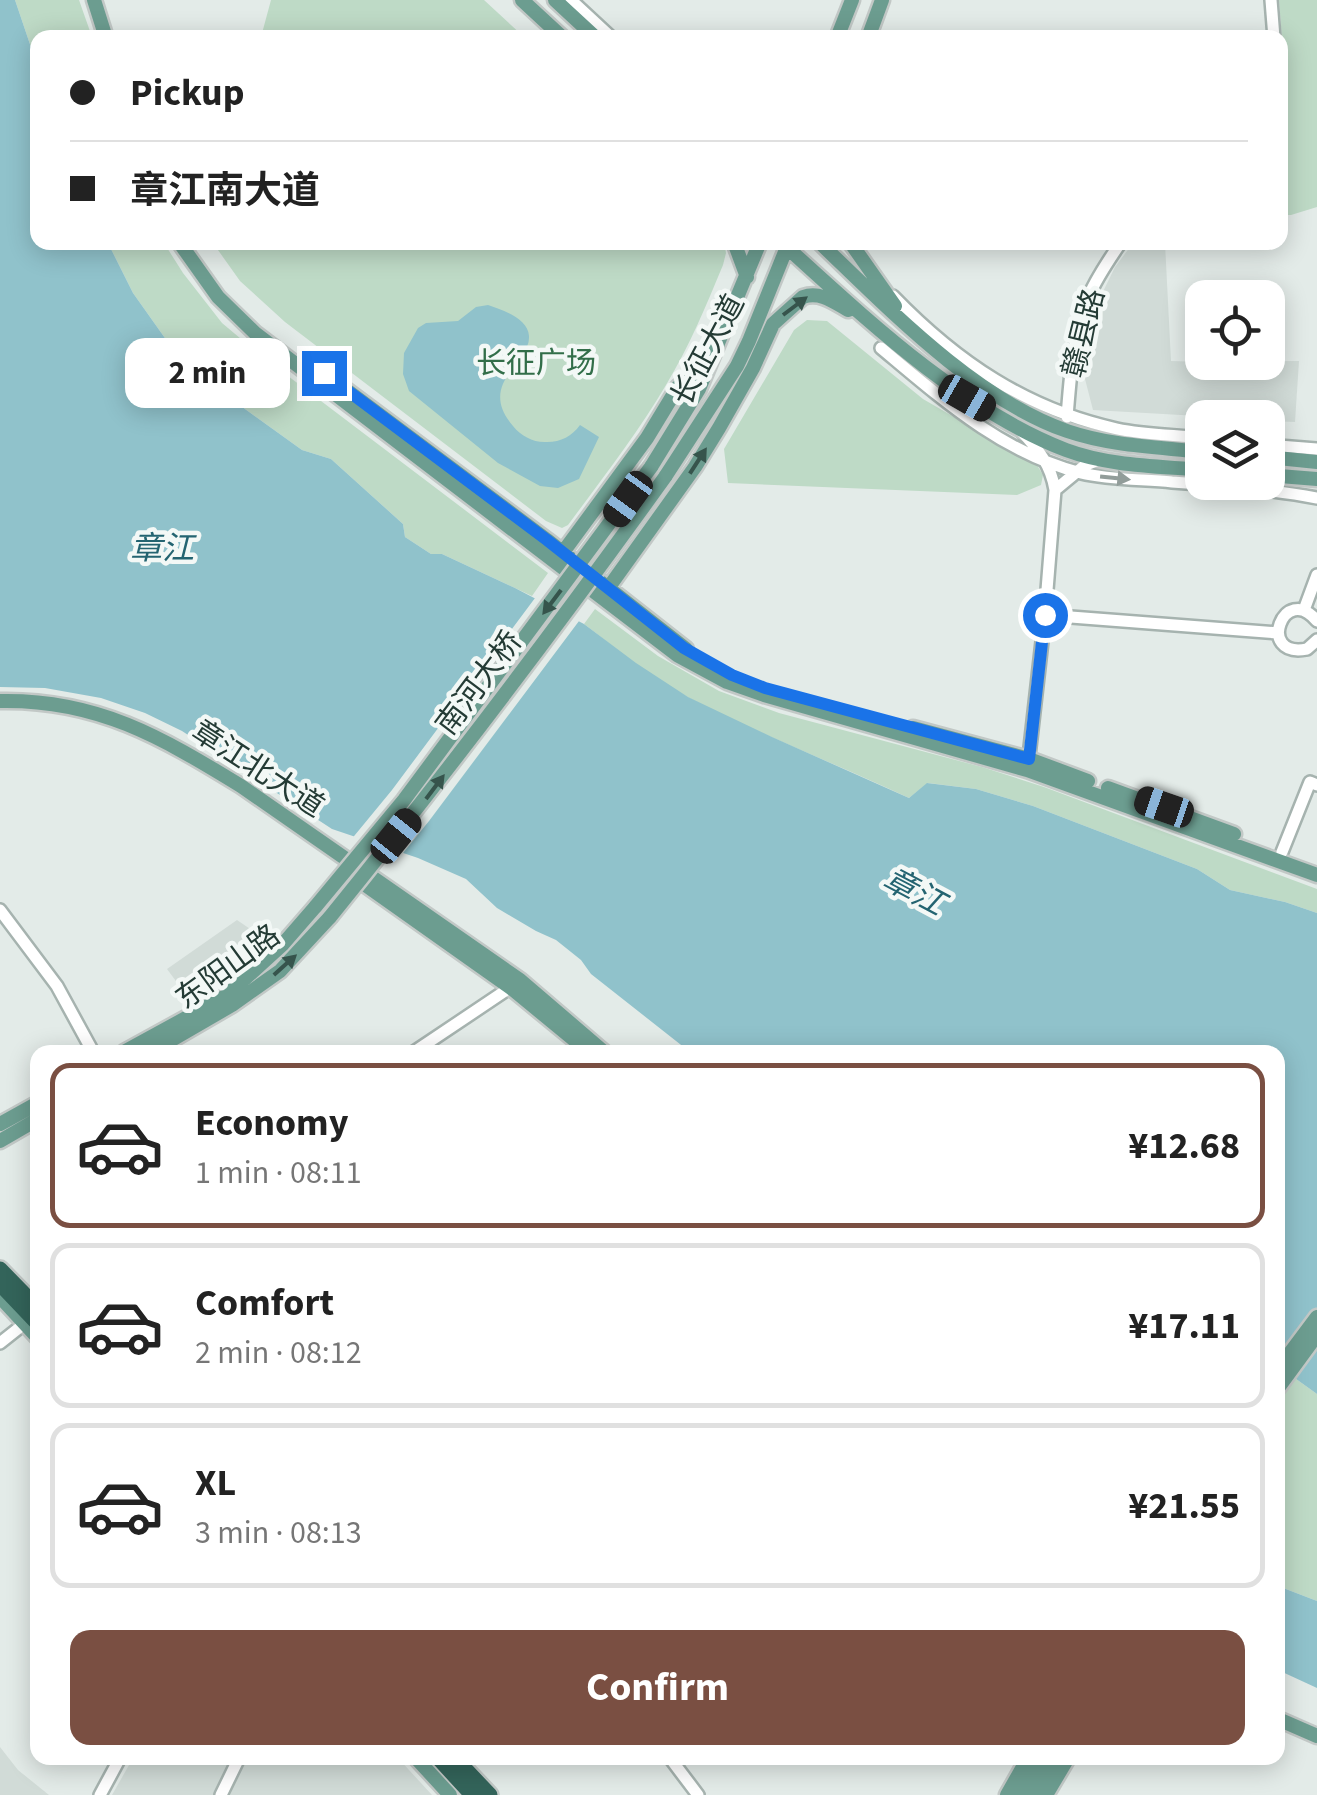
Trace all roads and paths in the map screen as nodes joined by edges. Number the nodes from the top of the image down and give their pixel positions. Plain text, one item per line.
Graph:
1 (94, 0) edge
2 (102, 0) edge
3 (522, 0) edge
4 (555, 0) edge
5 (572, 0) edge
6 (852, 0) edge
7 (882, 0) edge
8 (1272, 0) edge
9 (107, 30) edge
10 (108, 30) edge
11 (554, 30) edge
12 (587, 30) edge
13 (604, 30) edge
14 (840, 30) edge
15 (871, 30) edge
16 (1274, 30) edge
17 (185, 250) edge
18 (195, 250) edge
19 (737, 250) edge
20 (757, 250) edge
21 (784, 250) edge
22 (792, 250) edge
23 (827, 250) edge
24 (850, 250) edge
25 (856, 250) edge
26 (1116, 250) edge
27 (747, 277) junction
28 (877, 278) junction
29 (906, 324) junction
30 (756, 325) junction
31 (886, 343) junction
32 (758, 356) junction
33 (709, 362) junction
34 (743, 386) junction
35 (709, 409) junction
36 (1067, 414) junction
37 (1016, 426) junction
38 (1066, 430) junction
39 (1185, 436) edge
40 (1285, 446) edge
41 (1317, 449) edge
42 (1185, 450) edge
43 (1102, 459) junction
44 (1285, 459) edge
45 (1044, 460) junction
46 (1317, 462) edge
47 (651, 467) joint
48 (1185, 469) edge
49 (1076, 471) junction
50 (1285, 476) edge
51 (665, 477) joint
52 (1317, 479) edge
53 (1056, 490) junction
54 (1317, 498) edge
55 (556, 562) junction
56 (1317, 575) edge
57 (605, 593) junction
58 (1304, 610) junction
59 (1045, 615) junction
60 (1317, 620) edge
61 (1278, 633) junction
62 (1317, 642) edge
63 (0, 704) edge
64 (1028, 764) junction
65 (1317, 785) edge
66 (1282, 852) junction
67 (1317, 865) edge
68 (1317, 875) edge
69 (316, 906) joint
70 (0, 910) edge
71 (330, 918) joint
72 (5, 926) edge
73 (516, 984) junction
74 (88, 1045) edge
75 (137, 1045) edge
76 (163, 1045) edge
77 (424, 1045) edge
78 (581, 1045) edge
79 (595, 1045) edge
80 (30, 1107) edge
81 (0, 1124) edge
82 (30, 1124) edge
83 (0, 1141) edge
84 (0, 1258) edge
85 (0, 1268) edge
86 (0, 1284) edge
87 (30, 1290) edge
88 (0, 1297) edge
89 (30, 1300) edge
90 (1317, 1317) edge
91 (30, 1323) edge
92 (30, 1323) edge
93 (30, 1325) edge
94 (1317, 1335) edge
95 (0, 1343) edge
96 (1285, 1360) edge
97 (1285, 1378) edge
98 (1285, 1712) edge
99 (1285, 1722) edge
100 (1317, 1726) edge
101 (1317, 1736) edge
102 (116, 1765) edge
103 (236, 1765) edge
104 (422, 1765) edge
105 (430, 1765) edge
106 (444, 1765) edge
107 (454, 1765) edge
108 (462, 1765) edge
109 (675, 1765) edge
110 (1024, 1765) edge
111 (1038, 1765) edge
112 (1050, 1765) edge
113 (1064, 1765) edge
114 (100, 1795) edge
115 (221, 1795) edge
116 (450, 1795) edge
117 (458, 1795) edge
118 (472, 1795) edge
119 (481, 1795) edge
120 (490, 1795) edge
121 (698, 1795) edge
122 (1007, 1795) edge
123 (1020, 1795) edge
124 (1032, 1795) edge
125 (1046, 1795) edge

1 - 9 main road
2 - 10 main road
3 - 11 main road
4 - 12 main road
5 - 13 street
6 - 14 main road
7 - 15 main road
8 - 16 street
17 - 55 main road
18 - 57 main road
19 - 27 main road
20 - 27 main road, 长征大道
21 - 30 main road, 长征大道
22 - 31 main road
23 - 29 main road
24 - 28 street
25 - 28 main road
26 - 36 street, 赣县路
27 - 33 main road, 长征大道
28 - 29 main road
28 - 36 street
29 - 38 main road
30 - 32 main road
30 - 35 main road, 长征大道
32 -> 31 main road
31 - 37 main road
31 - 45 street
32 - 34 main road
33 - 47 main road, 长征大道
33 - 55 main road
34 - 35 main road
57 -> 34 main road
35 - 51 main road, 长征大道
36 - 38 street, 赣县路
36 - 39 street
37 - 43 main road
37 - 45 street
38 - 42 main road
40 - 41 street
43 - 48 main road
43 - 49 street
44 - 46 main road
45 - 49 street
45 - 53 street
47 -> 69 main road, 南河大桥, bridge
49 - 53 street
49 -> 54 street
50 - 52 main road
71 -> 51 main road, 南河大桥, bridge
53 - 59 street
55 - 57 main road
56 - 58 street
57 - 64 main road
58 - 60 street
58 - 61 street
59 - 61 street
59 - 64 street
61 - 62 street
63 - 73 main road, 章江北大道
64 - 66 main road
64 - 68 main road
65 - 66 street
66 - 67 main road
69 - 75 main road, 东阳山路
70 - 72 street
76 -> 71 main road, 东阳山路
72 - 74 street
73 - 77 street
73 - 78 main road, 章江北大道
73 - 79 main road, 章江北大道
80 - 81 main road
82 - 83 main road
84 - 87 main road
85 - 89 highway
86 - 91 highway
88 - 92 main road
90 - 96 main road
93 - 95 street
94 - 97 main road
98 - 100 main road
99 - 101 main road
102 - 114 street
103 - 115 street
104 - 116 main road
105 - 117 highway
106 - 118 highway
107 - 119 main road
108 - 120 highway
109 - 121 street
110 - 122 main road
111 - 123 main road
112 - 124 main road
113 - 125 main road

